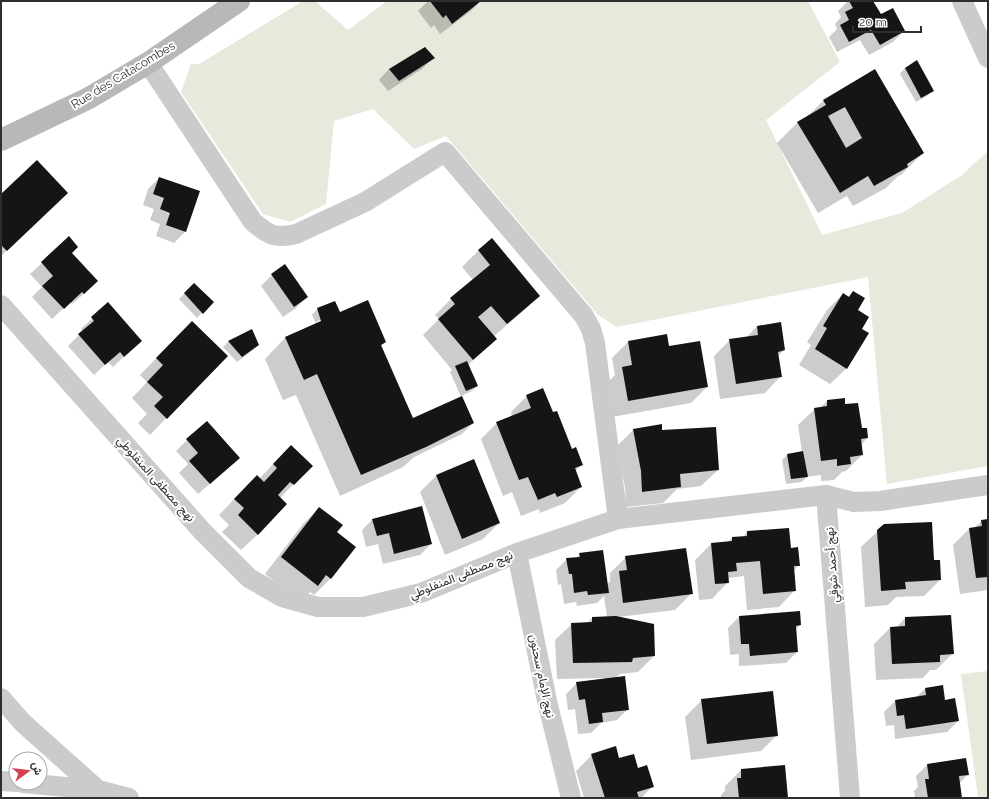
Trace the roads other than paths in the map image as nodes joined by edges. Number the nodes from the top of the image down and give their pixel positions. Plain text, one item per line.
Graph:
1 (239, 1) edge
2 (962, 1) edge
3 (988, 58) edge
4 (148, 63) junction
5 (1, 140) edge
6 (1, 305) edge
7 (988, 485) edge
8 (826, 495) junction
9 (618, 519) junction
10 (517, 553) junction
11 (1, 698) edge
12 (48, 785) edge
13 (98, 790) junction
14 (129, 798) edge
15 (571, 798) edge
16 (850, 798) edge

1 - 4 main road, Rue des Catacombes
2 - 3 street
4 - 5 main road, Rue des Catacombes
4 - 9 street
6 - 10 street, نهج مصطفى المنفلوطي
7 - 8 street
8 - 9 street, نهج مصطفى المنفلوطي
8 - 16 street, نهج أحمد شوقي
9 - 10 street, نهج مصطفى المنفلوطي
10 - 15 street, نهج الإمام سحنون
11 - 13 street
12 - 13 street
13 - 14 street

